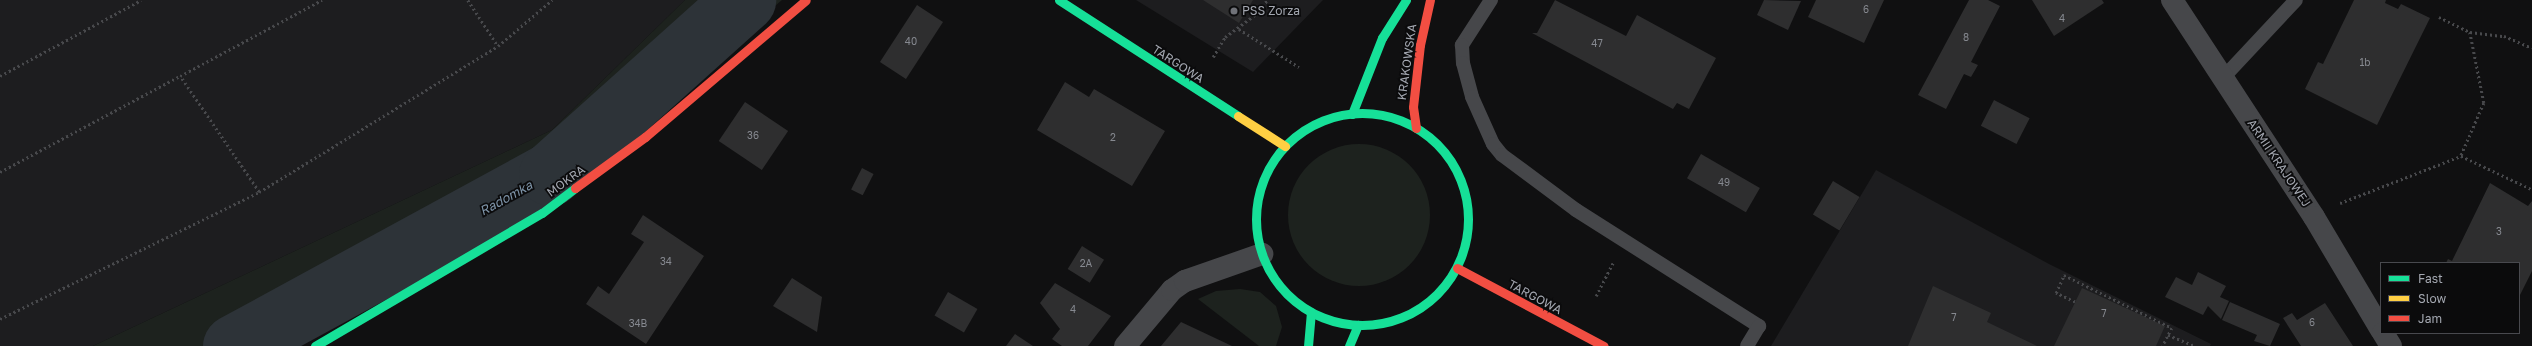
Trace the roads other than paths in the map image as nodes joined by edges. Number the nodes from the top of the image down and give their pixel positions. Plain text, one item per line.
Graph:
1 (806, 0) edge
2 (1059, 0) edge
3 (1406, 0) edge
4 (1430, 0) edge
5 (1491, 0) edge
6 (2172, 0) edge
7 (2296, 0) edge
8 (2222, 79) junction
9 (1352, 114) junction
10 (1416, 128) junction
11 (1285, 146) junction
12 (1262, 254) junction
13 (1457, 268) junction
14 (1311, 312) junction
15 (1358, 325) junction
16 (2380, 328) edge
17 (2384, 334) edge
18 (314, 346) edge
19 (1124, 346) edge
20 (1308, 346) edge
21 (1349, 346) edge
22 (1604, 346) edge
23 (1747, 346) edge
24 (2391, 346) edge

1 - 18 street, MOKRA
2 - 11 street, TARGOWA
3 - 9 street, KRAKOWSKA
4 - 10 street, KRAKOWSKA
5 - 23 lane
6 - 8 street, ARMII KRAJOWEJ
7 - 8 lane
8 - 16 street, ARMII KRAJOWEJ
9 - 10 street
9 - 11 street
10 - 13 street
11 - 12 street
12 - 14 street
12 - 19 street
13 - 15 street
13 - 22 street, TARGOWA
14 - 15 street
14 - 20 street
15 - 21 street
17 - 24 street

